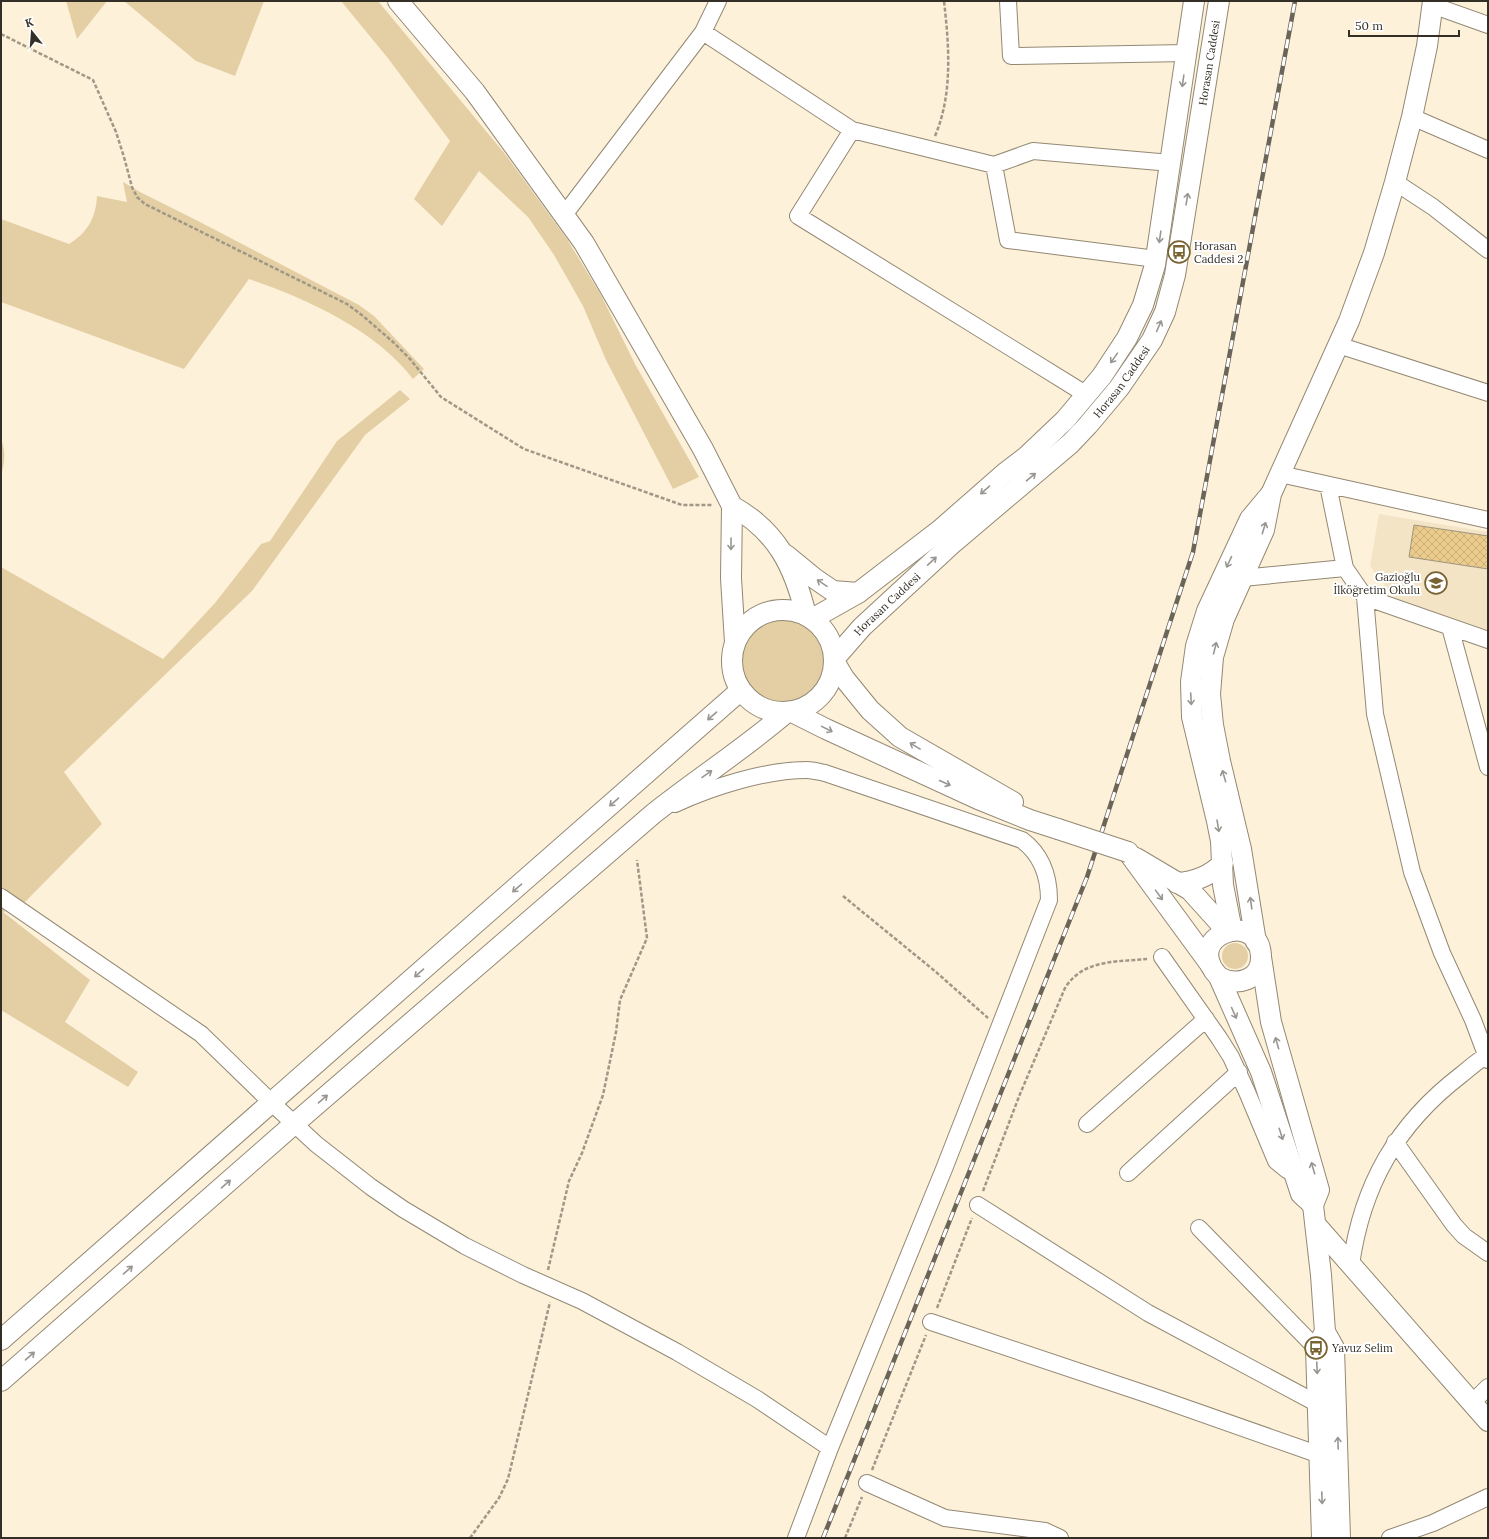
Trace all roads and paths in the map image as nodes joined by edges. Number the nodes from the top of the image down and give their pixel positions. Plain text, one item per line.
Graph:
1 (398, 1) edge
2 (718, 1) edge
3 (944, 1) edge
4 (1008, 1) edge
5 (1194, 1) edge
6 (1219, 1) edge
7 (1433, 3) edge
8 (1488, 25) edge
9 (703, 32) junction
10 (1, 34) edge
11 (1187, 53) junction
12 (1412, 117) junction
13 (852, 130) junction
14 (929, 149) junction
15 (1488, 150) edge
16 (1171, 163) junction
17 (994, 165) junction
18 (1395, 182) junction
19 (564, 215) junction
20 (1488, 250) edge
21 (1156, 259) junction
22 (1338, 345) junction
23 (1488, 392) edge
24 (1087, 395) junction
25 (1280, 474) junction
26 (1328, 485) junction
27 (1271, 494) junction
28 (732, 506) junction
29 (1488, 520) edge
30 (782, 552) junction
31 (1345, 568) junction
32 (1242, 578) junction
33 (858, 593) junction
34 (1365, 597) junction
35 (809, 617) junction
36 (1450, 627) junction
37 (1488, 640) edge
38 (735, 643) junction
39 (835, 660) junction
40 (741, 690) junction
41 (789, 712) junction
42 (1488, 767) edge
43 (653, 814) junction
44 (1058, 829) junction
45 (1128, 852) junction
46 (637, 860) dead end
47 (1222, 863) junction
48 (1177, 883) junction
49 (843, 896) dead end
50 (1, 897) edge
51 (1230, 931) junction
52 (1259, 949) junction
53 (1162, 957) dead end
54 (1214, 970) junction
55 (1206, 1019) junction
56 (999, 1028) junction
57 (1488, 1057) edge
58 (1239, 1072) junction
59 (272, 1103) junction
60 (294, 1124) junction
61 (1087, 1124) dead end
62 (1395, 1142) junction
63 (1293, 1171) junction
64 (1128, 1173) dead end
65 (978, 1204) dead end
66 (1313, 1205) junction
67 (1316, 1225) junction
68 (1199, 1228) dead end
69 (1488, 1253) edge
70 (1351, 1265) junction
71 (549, 1286) junction
72 (931, 1322) dead end
73 (1, 1340) edge
74 (1321, 1340) junction
75 (1, 1382) edge
76 (1488, 1387) edge
77 (1318, 1404) junction
78 (1471, 1404) junction
79 (1488, 1421) edge
80 (830, 1448) junction
81 (1320, 1455) junction
82 (867, 1483) dead end
83 (1488, 1497) edge
84 (982, 1531) edge
85 (470, 1538) edge
86 (796, 1538) edge
87 (1060, 1538) edge
88 (1322, 1538) edge
89 (1340, 1538) edge
90 (1390, 1538) edge

1 - 19 street
2 - 9 street
3 - 14 path
4 - 11 street
5 - 11 street, Horasan Caddesi
39 -> 6 street, Horasan Caddesi
7 - 8 street
7 - 12 street
9 - 13 street
9 - 19 street
10 - 28 path
11 -> 16 street, Horasan Caddesi
12 - 15 street
12 - 18 street
13 - 14 street
13 - 24 street
14 - 17 street
16 - 17 street
16 -> 21 street, Horasan Caddesi
17 - 21 street
18 - 20 street
18 - 22 street
19 - 28 street
21 -> 24 street, Horasan Caddesi
22 - 23 street
22 - 25 street
24 -> 33 street, Horasan Caddesi
25 - 26 street
25 - 27 street
26 - 29 street
26 - 31 street
32 -> 27 street
27 -> 47 street
28 - 30 street
28 -> 38 street
33 -> 30 street
30 - 35 street
31 - 32 street
31 - 34 street
52 -> 32 street
33 - 35 street, Horasan Caddesi
34 - 36 street
34 - 57 street
35 - 38 street
35 - 39 street
36 - 37 street
36 - 42 street
38 - 40 street
39 - 41 street
44 -> 39 street
40 - 41 street
40 -> 59 street
43 -> 41 street
41 -> 44 street
43 - 56 street
60 -> 43 street
44 - 45 street, bridge
45 - 48 street
45 -> 54 street
46 - 71 path
47 - 48 street
47 - 51 street
48 - 51 street
49 - 56 path
50 - 59 street
51 - 52 street
51 - 54 street
52 - 54 street
66 -> 52 street
53 - 55 street
54 -> 63 street
55 - 58 street
55 - 61 street
56 - 80 street
57 - 62 street
58 - 63 street
58 - 64 street
59 - 60 street
59 - 73 street
60 - 71 street
75 -> 60 street
62 - 69 street
62 - 70 street
63 - 66 street
65 - 77 street
66 - 67 street
67 - 70 street
67 - 74 street
68 - 74 street
70 - 78 street
71 - 80 street
71 - 85 path
72 - 81 street
74 -> 77 street
89 -> 74 street
76 - 78 street
77 - 81 street
78 - 79 street
80 - 86 street
81 -> 88 street
82 - 84 street
83 - 90 street
84 - 87 street

